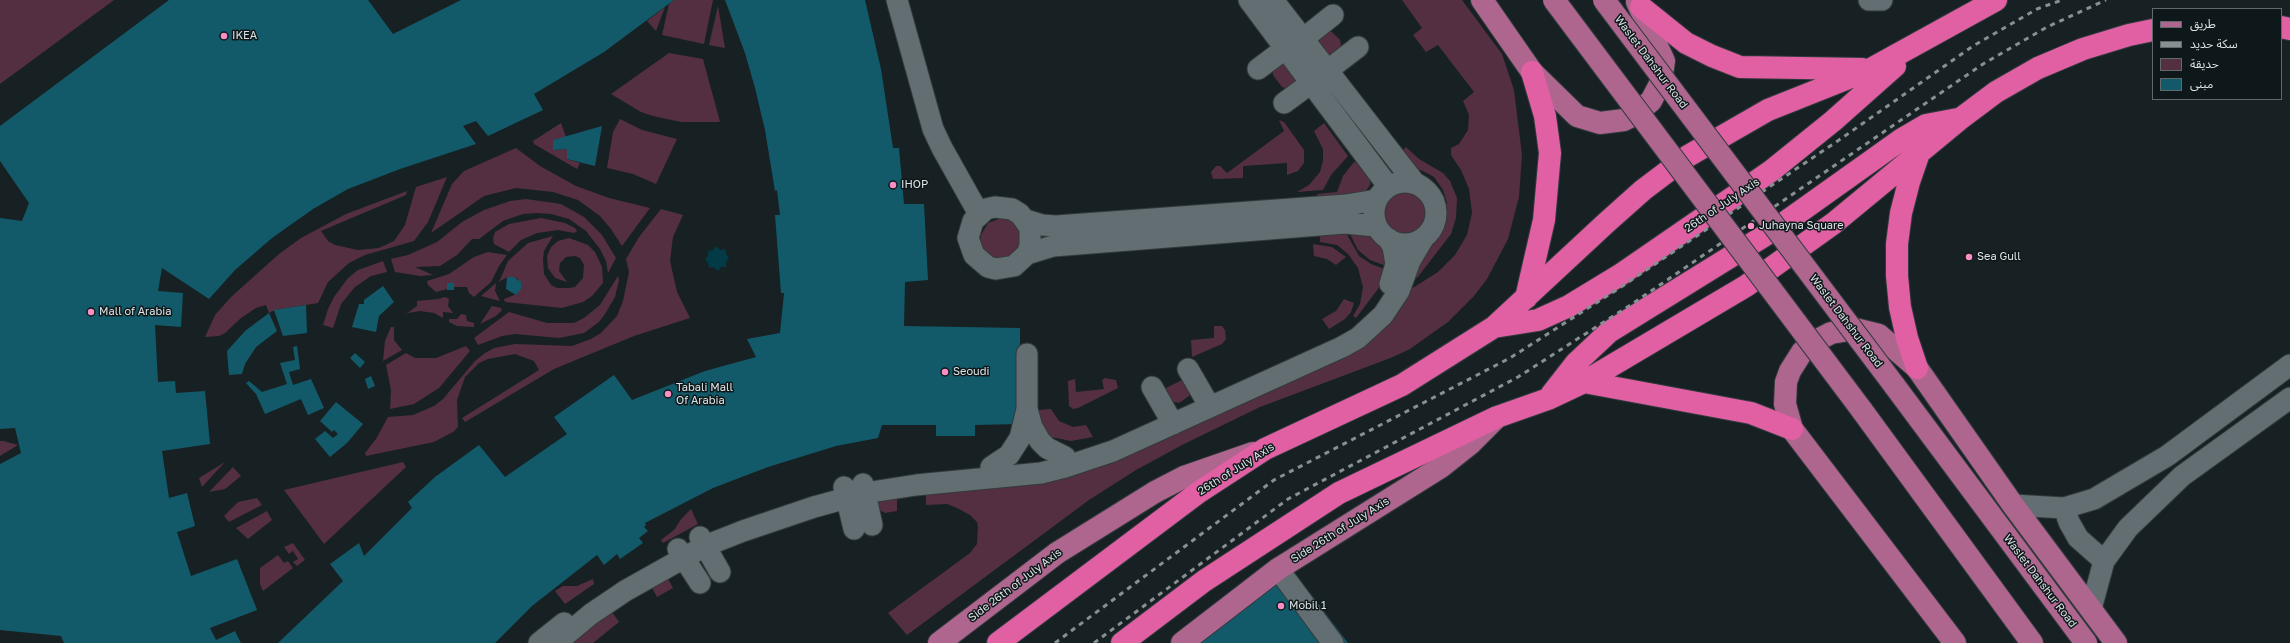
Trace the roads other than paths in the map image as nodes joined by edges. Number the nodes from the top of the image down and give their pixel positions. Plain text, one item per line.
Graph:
1 (897, 0) edge
2 (908, 0) edge
3 (1249, 0) edge
4 (1273, 0) edge
5 (1482, 0) edge
6 (1554, 0) edge
7 (1604, 0) edge
8 (1869, 0) edge
9 (1882, 0) edge
10 (1996, 0) edge
11 (1638, 4) edge
12 (1333, 15) dead end
13 (2152, 30) edge
14 (1924, 40) junction
15 (1294, 43) junction
16 (1358, 47) dead end
17 (1258, 69) dead end
18 (1871, 69) junction
19 (1328, 70) junction
20 (1532, 72) junction
21 (1311, 83) junction
22 (1284, 104) dead end
23 (1960, 119) junction
24 (1920, 152) junction
25 (1414, 182) junction
26 (1382, 193) junction
27 (987, 210) junction
28 (1026, 220) junction
29 (1382, 233) junction
30 (1423, 239) junction
31 (1027, 254) junction
32 (1526, 298) junction
33 (1494, 327) junction
34 (1027, 354) dead end
35 (2290, 365) edge
36 (1917, 368) junction
37 (1188, 369) dead end
38 (1584, 382) junction
39 (1152, 387) dead end
40 (2290, 398) edge
41 (1548, 399) junction
42 (1208, 402) junction
43 (1027, 408) junction
44 (1497, 417) junction
45 (1171, 419) junction
46 (1792, 429) junction
47 (1266, 449) junction
48 (2166, 456) junction
49 (1065, 457) junction
50 (991, 467) junction
51 (2182, 476) junction
52 (855, 490) junction
53 (2014, 506) junction
54 (2064, 508) junction
55 (863, 527) dead end
56 (702, 542) junction
57 (681, 554) junction
58 (2104, 562) junction
59 (1278, 569) junction
60 (720, 572) dead end
61 (700, 583) dead end
62 (2091, 609) junction
63 (539, 643) edge
64 (556, 643) edge
65 (939, 643) edge
66 (998, 643) edge
67 (1122, 643) edge
68 (1182, 643) edge
69 (1333, 643) edge
70 (1955, 643) edge
71 (2032, 643) edge
72 (2086, 643) edge
73 (2116, 643) edge

1 - 27 street
2 - 27 street
3 - 15 street
4 - 15 street
5 - 20 main road
6 - 71 main road, bridge
7 - 72 main road, Waslet Dahshur Road, bridge
8 - 9 street
10 - 14 highway, 26th of July Axis
11 - 18 highway
11 - 20 main road
12 - 15 street
13 - 23 highway
14 - 18 highway, 26th of July Axis
14 - 33 highway, 26th of July Axis
15 - 17 street
15 - 19 street
15 - 21 street
16 - 19 street
18 - 32 highway, 26th of July Axis
19 - 25 street
20 - 32 highway
21 - 22 street
21 - 26 street
23 - 24 highway
23 - 41 highway
24 - 36 highway
24 - 38 highway
25 - 26 street
25 - 30 street
26 - 28 street
26 - 29 street
27 - 28 street
27 - 31 street
28 - 31 street
29 - 30 street
29 - 31 street
29 - 42 street
30 - 42 street
32 - 33 highway, 26th of July Axis
33 - 47 highway, 26th of July Axis
34 - 43 street
35 - 48 street
36 - 46 main road
36 - 53 main road
37 - 42 street
38 - 41 highway
38 - 46 highway
39 - 45 street
40 - 51 street
41 - 44 highway
42 - 45 street
43 - 49 street
43 - 50 street
44 - 59 main road, Side 26th of July Axis
44 - 67 highway
45 - 49 street
45 - 52 street
46 - 70 main road
47 - 65 main road, Side 26th of July Axis
47 - 66 highway, 26th of July Axis
48 - 51 street
48 - 54 street
49 - 50 street
50 - 52 street
51 - 58 street
52 - 55 street
52 - 56 street
53 - 54 street
53 - 62 main road
54 - 58 street
56 - 57 street
56 - 60 street
57 - 61 street
57 - 63 street
57 - 64 street
58 - 62 street
59 - 68 main road, Side 26th of July Axis
59 - 69 street
62 - 73 main road

